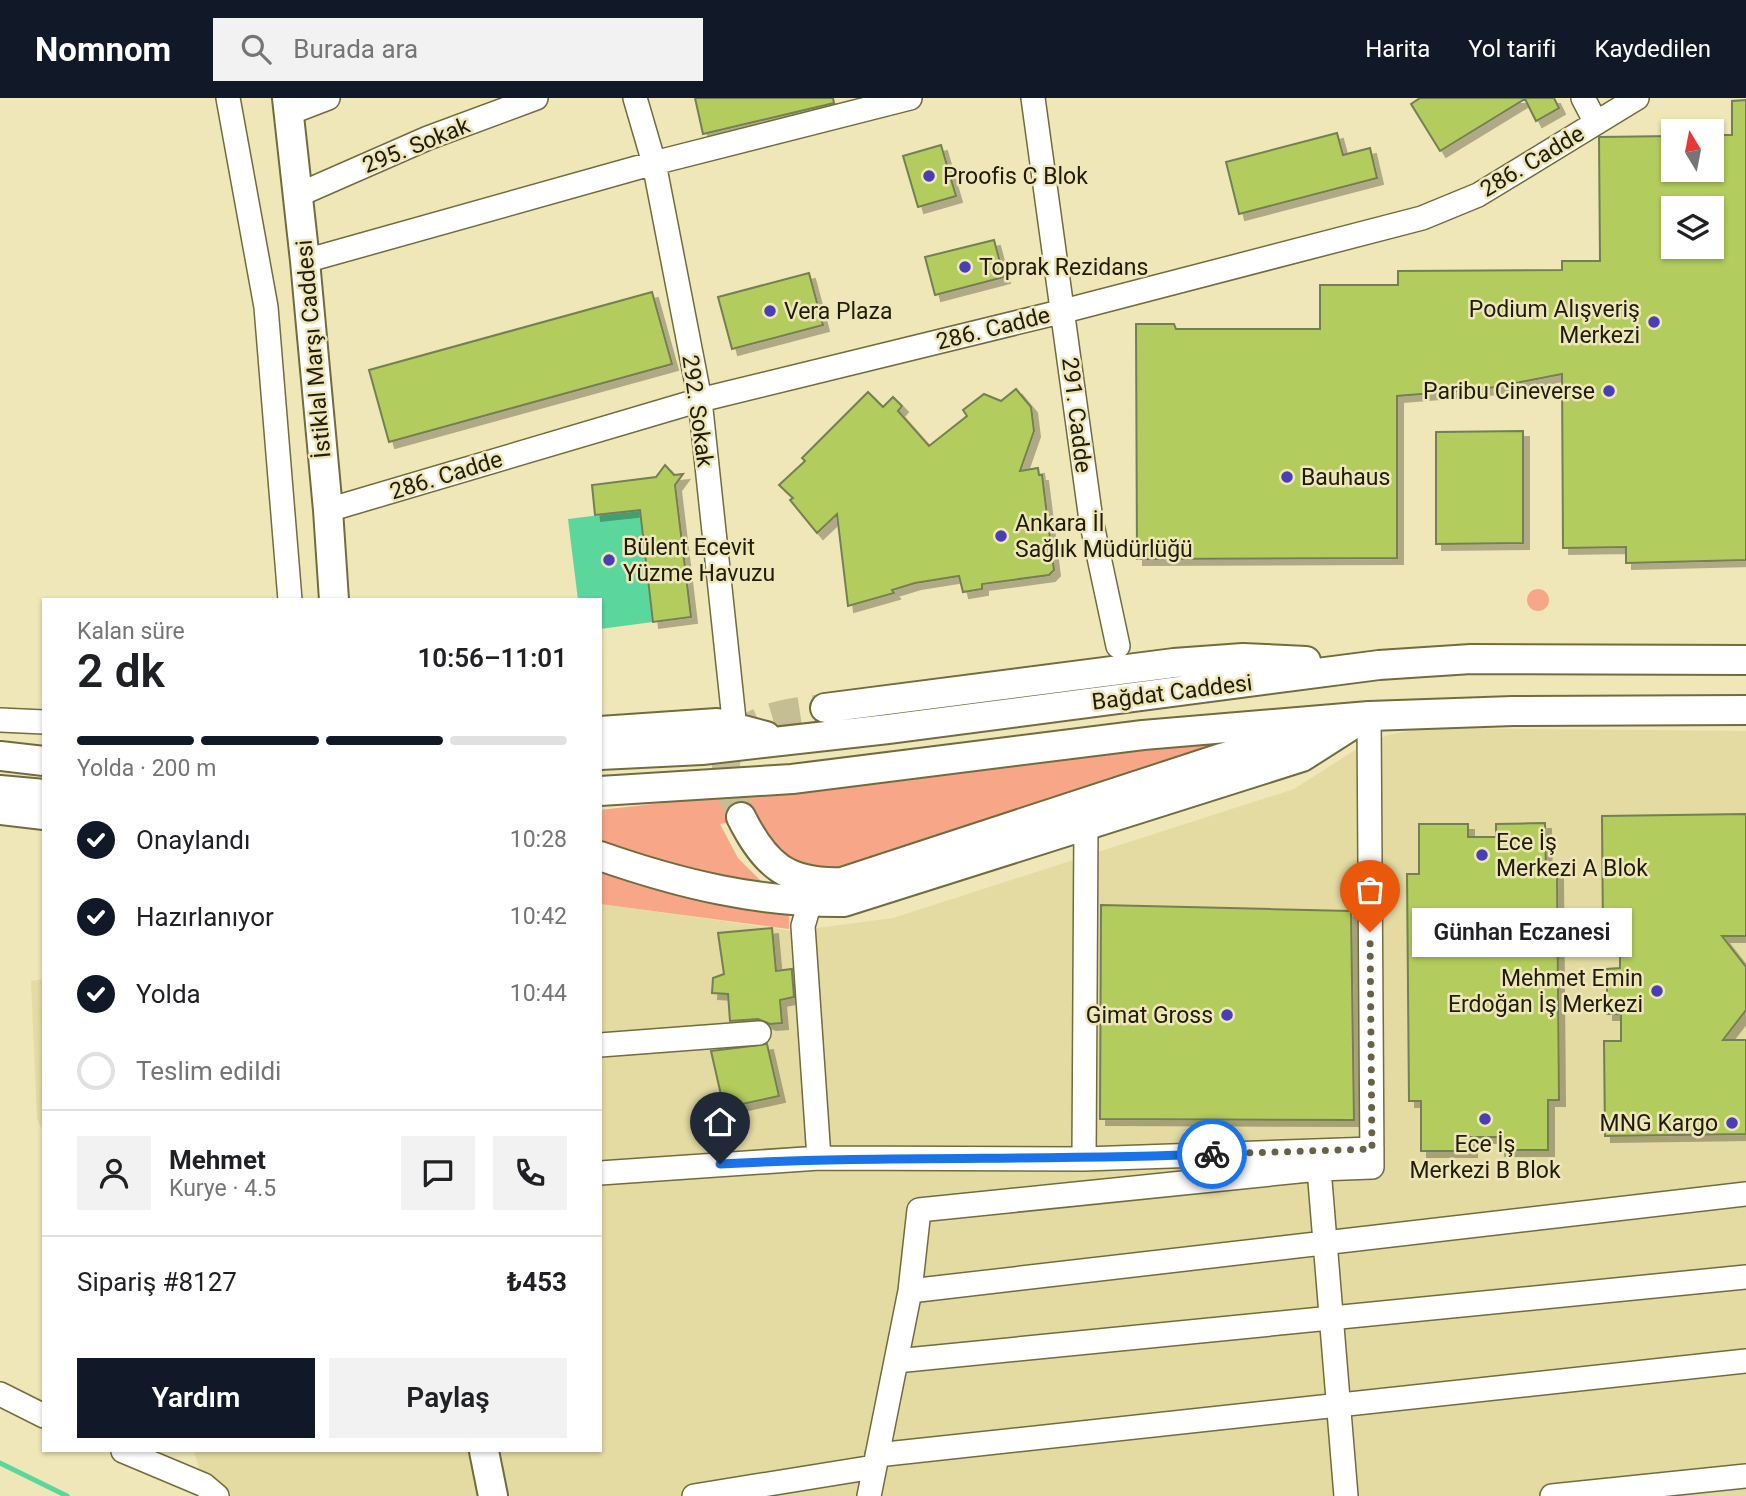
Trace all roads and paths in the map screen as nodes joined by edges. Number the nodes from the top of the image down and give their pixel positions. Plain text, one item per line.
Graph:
1 (228, 98) edge
2 (328, 98) edge
3 (536, 98) edge
4 (635, 98) edge
5 (910, 98) edge
6 (1033, 98) edge
7 (1583, 98) edge
8 (1637, 98) edge
9 (288, 105) edge
10 (1596, 123) junction
11 (654, 163) junction
12 (298, 195) junction
13 (305, 261) junction
14 (1064, 311) junction
15 (700, 400) junction
16 (328, 510) junction
17 (290, 598) edge
18 (334, 598) edge
19 (1118, 646) dead end
20 (1746, 660) edge
21 (1379, 665) junction
22 (825, 708) tunnel mouth
23 (1746, 710) edge
24 (1369, 716) junction
25 (0, 720) edge
26 (42, 722) edge
27 (735, 729) junction
28 (602, 731) edge
29 (0, 739) edge
30 (786, 741) junction
31 (42, 743) edge
32 (602, 755) edge
33 (0, 756) edge
34 (42, 761) edge
35 (792, 779) junction
36 (0, 790) edge
37 (602, 791) edge
38 (42, 794) edge
39 (602, 809) edge
40 (0, 810) edge
41 (42, 815) edge
42 (741, 817) tunnel mouth
43 (1086, 824) junction
44 (602, 857) edge
45 (810, 902) junction
46 (760, 1033) dead end
47 (602, 1045) edge
48 (1372, 1149) junction
49 (819, 1158) junction
50 (1084, 1159) junction
51 (1319, 1169) junction
52 (602, 1172) edge
53 (1746, 1194) edge
54 (1324, 1242) junction
55 (1746, 1277) edge
56 (910, 1291) junction
57 (1333, 1318) junction
58 (1746, 1361) edge
59 (896, 1362) junction
60 (0, 1394) edge
61 (1339, 1405) junction
62 (42, 1415) edge
63 (125, 1452) edge
64 (484, 1452) edge
65 (876, 1461) junction
66 (1746, 1476) edge
67 (217, 1496) edge
68 (493, 1496) edge
69 (694, 1496) edge
70 (869, 1496) edge
71 (1346, 1496) edge
72 (1552, 1496) edge

1 - 17 street
2 - 9 street
3 - 12 street, 295. Sokak
4 - 11 street, 292. Sokak
5 - 11 street
6 - 14 street, 291. Cadde
7 - 10 street
8 - 10 street, 286. Cadde
9 - 12 main road, İstiklal Marşı Caddesi
10 - 14 street, 286. Cadde
11 - 13 street
11 - 15 street, 292. Sokak
12 - 13 main road, İstiklal Marşı Caddesi
13 - 16 main road, İstiklal Marşı Caddesi
14 - 15 street, 286. Cadde
14 - 19 street, 291. Cadde
15 - 16 street, 286. Cadde
15 - 27 street, 292. Sokak
16 - 18 main road, İstiklal Marşı Caddesi
20 - 21 main road, Bağdat Caddesi
21 - 22 main road
21 - 30 main road, Bağdat Caddesi
23 - 24 main road, Bağdat Caddesi
24 - 35 main road, Bağdat Caddesi
24 - 42 main road
24 - 43 main road
24 - 48 street
25 - 26 street
27 - 28 main road
27 - 30 main road
29 - 31 main road
30 - 32 main road, Bağdat Caddesi
33 - 34 main road
35 - 37 main road, Bağdat Caddesi
35 - 39 main road
36 - 38 main road
40 - 41 main road
43 - 45 main road
43 - 50 street
44 - 45 main road
45 - 49 street
46 - 47 street
48 - 50 street
48 - 51 street
49 - 50 street
49 - 52 street
51 - 54 street
51 - 56 street
53 - 54 street
54 - 56 street
54 - 57 street
55 - 57 street
56 - 59 street
57 - 59 street
57 - 61 street
58 - 61 street
59 - 65 street
60 - 62 street
61 - 65 street
61 - 71 street
63 - 67 street
64 - 68 main road
65 - 69 street
65 - 70 street
66 - 72 street

